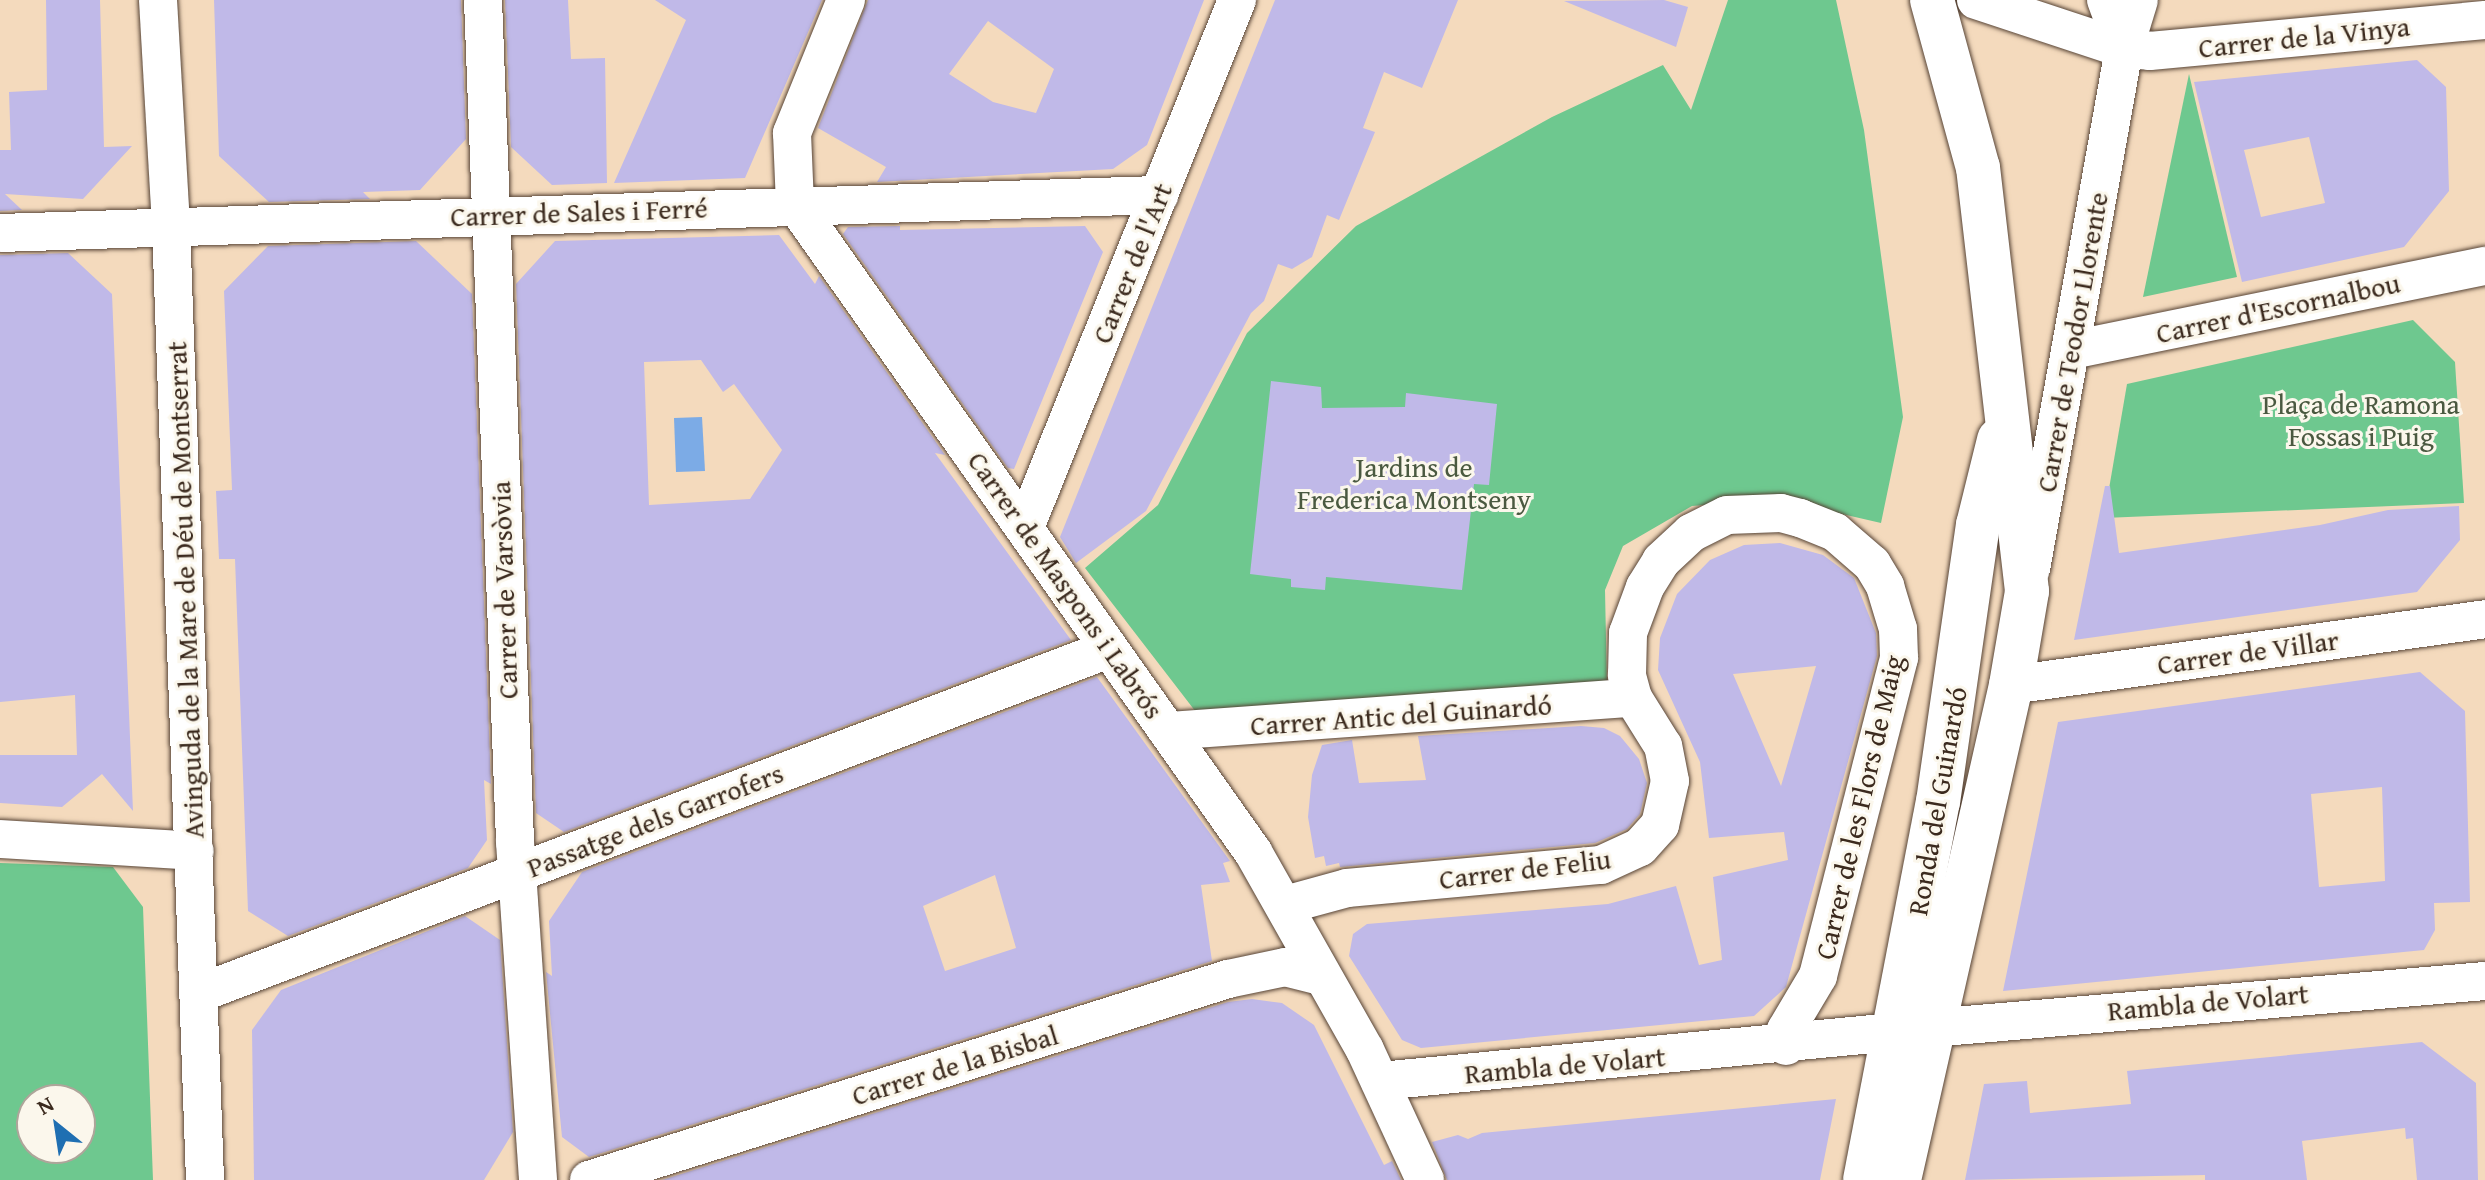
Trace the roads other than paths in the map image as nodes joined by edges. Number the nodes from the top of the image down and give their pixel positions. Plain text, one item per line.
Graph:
1 (158, 0) edge
2 (483, 0) edge
3 (846, 0) edge
4 (1237, 0) edge
5 (1932, 0) edge
6 (1976, 0) edge
7 (2106, 0) edge
8 (2139, 0) edge
9 (2484, 0) edge
10 (2485, 20) edge
11 (2485, 27) edge
12 (2124, 49) junction
13 (1159, 195) junction
14 (795, 204) junction
15 (489, 216) junction
16 (171, 226) junction
17 (0, 233) edge
18 (2485, 266) edge
19 (2071, 350) junction
20 (2004, 422) junction
21 (1026, 525) junction
22 (1872, 564) joint
23 (2027, 591) junction
24 (2485, 619) edge
25 (1109, 649) junction
26 (2011, 685) junction
27 (1633, 698) junction
28 (1168, 731) junction
29 (0, 839) edge
30 (195, 851) junction
31 (517, 872) junction
32 (1285, 905) junction
33 (1322, 976) junction
34 (2485, 981) edge
35 (200, 993) junction
36 (1912, 1030) junction
37 (1786, 1046) junction
38 (1380, 1081) junction
39 (205, 1180) edge
40 (538, 1180) edge
41 (589, 1180) edge
42 (1425, 1180) edge
43 (1865, 1180) edge
44 (1899, 1180) edge

1 - 16 street, Avinguda de la Mare de Déu de Montserrat
2 - 15 street, Carrer de Varsòvia
3 - 14 street
4 - 13 street, Carrer de l'Art
5 - 20 main road, Ronda del Guinardó
6 - 12 street, Carrer de la Vinya
7 - 12 street
8 - 12 street, Carrer de Teodor Llorente
9 - 10 street
10 - 11 street
10 - 12 street, Carrer de la Vinya
12 - 19 street, Carrer de Teodor Llorente
13 - 14 street, Carrer de Sales i Ferré
13 - 21 street, Carrer de l'Art
14 - 15 street, Carrer de Sales i Ferré
14 - 21 street, Carrer de Maspons i Labrós
15 - 16 street, Carrer de Sales i Ferré
15 - 31 street, Carrer de Varsòvia
16 - 17 street, Carrer de Sales i Ferré
16 - 30 street, Avinguda de la Mare de Déu de Montserrat
18 - 19 street, Carrer d'Escornalbou
19 - 23 street, Carrer de Teodor Llorente
20 - 23 main road, Ronda del Guinardó
20 - 36 main road, Ronda del Guinardó
21 - 25 street, Carrer de Maspons i Labrós
22 - 27 street, Carrer de Feliu
22 - 37 street, Carrer de les Flors de Maig
23 - 26 main road, Carrer de Teodor Llorente
24 - 26 street, Carrer de Villar
25 - 28 street, Carrer de Maspons i Labrós
25 - 31 street, Passatge dels Garrofers
26 - 36 main road, Ronda del Guinardó
27 - 28 street, Carrer Antic del Guinardó
27 - 32 street, Carrer de Feliu
28 - 32 street, Carrer de Maspons i Labrós
29 - 30 street
30 - 35 street, Avinguda de la Mare de Déu de Montserrat
31 - 35 street, Passatge dels Garrofers
31 - 40 street, Carrer de Varsòvia
32 - 33 street, Carrer de Maspons i Labrós
33 - 38 street, Carrer de Maspons i Labrós
33 - 41 street, Carrer de la Bisbal
34 - 36 street, Rambla de Volart
35 - 39 street, Avinguda de la Mare de Déu de Montserrat
36 - 37 street, Rambla de Volart
36 - 43 main road, Ronda del Guinardó
36 - 44 main road, Ronda del Guinardó
37 - 38 street, Rambla de Volart
38 - 42 street, Carrer de Maspons i Labrós

